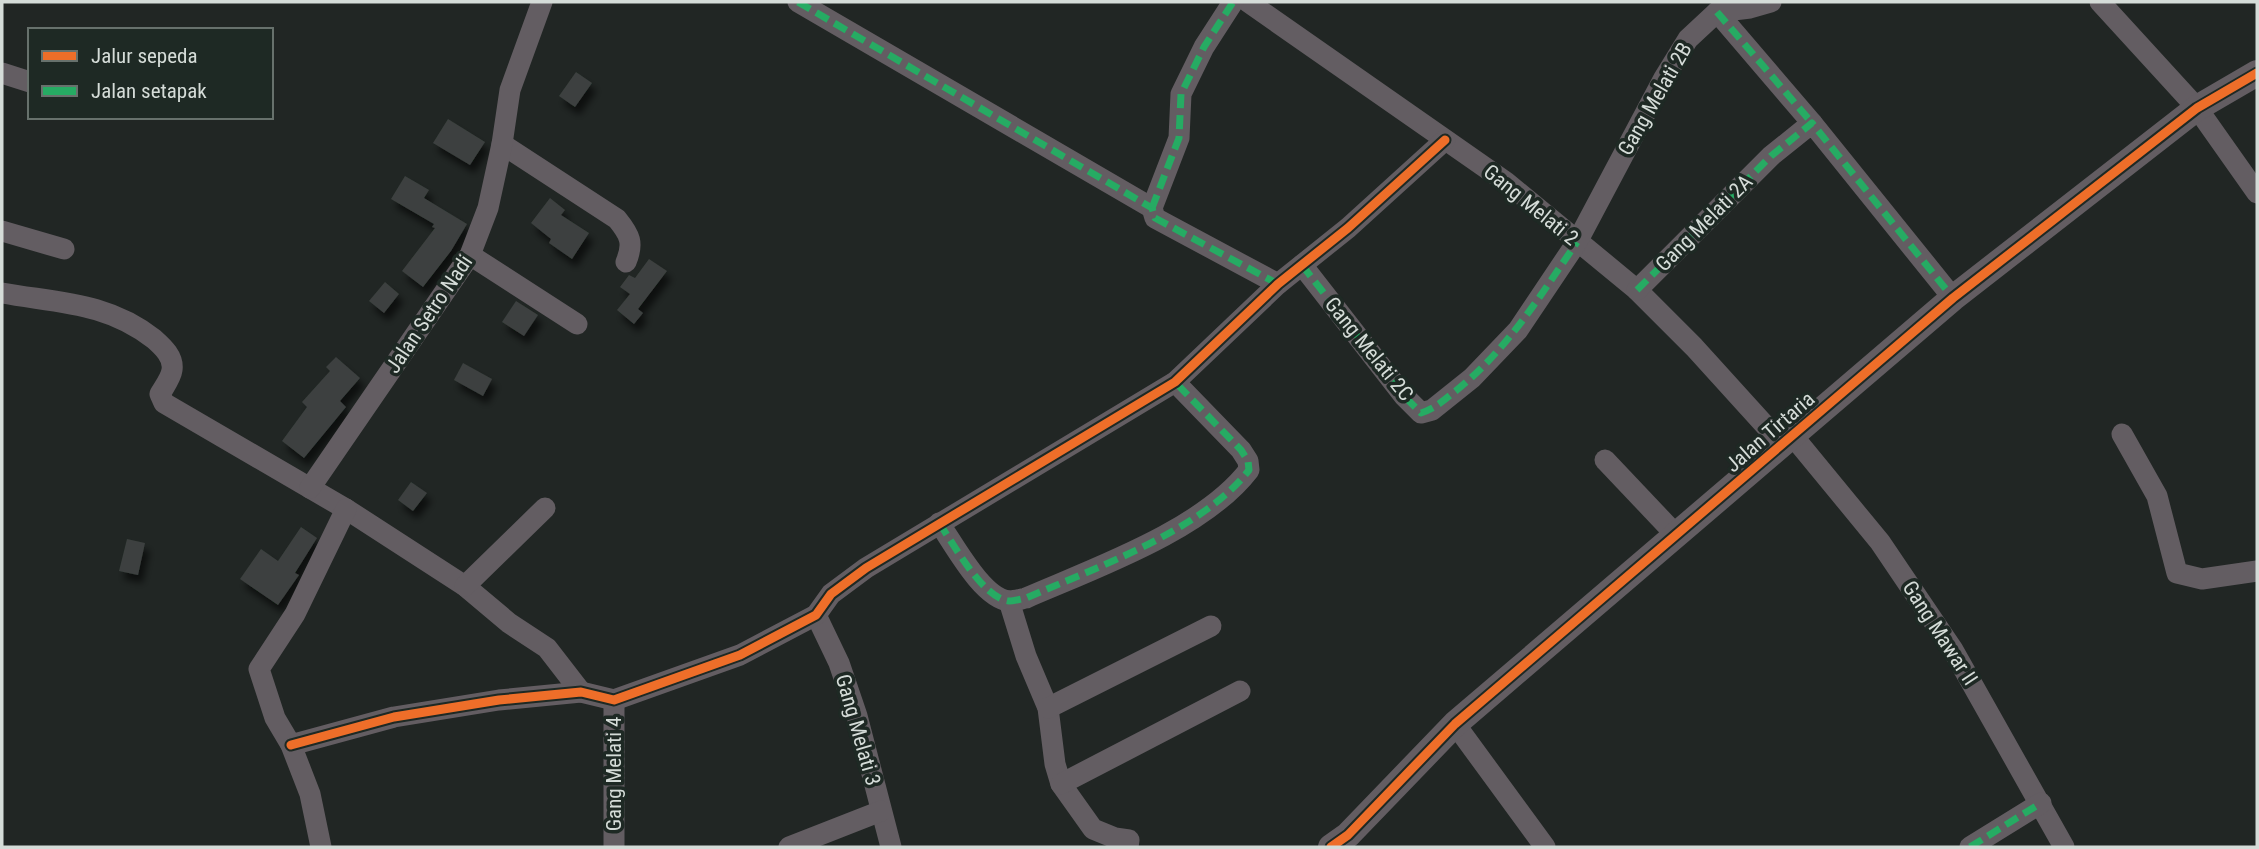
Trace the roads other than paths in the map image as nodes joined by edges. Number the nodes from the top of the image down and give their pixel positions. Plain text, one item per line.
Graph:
1 (542, 2) edge
2 (798, 2) edge
3 (1233, 2) edge
4 (1248, 2) edge
5 (1771, 2) edge
6 (2100, 2) edge
7 (1717, 12) junction
8 (2, 73) edge
9 (2257, 73) edge
10 (28, 81) edge
11 (2197, 108) junction
12 (1812, 123) junction
13 (1445, 139) junction
14 (502, 144) junction
15 (2257, 193) edge
16 (1152, 208) junction
17 (2, 231) edge
18 (1577, 242) junction
19 (64, 249) dead end
20 (470, 256) junction
21 (626, 262) dead end
22 (1303, 265) junction
23 (1278, 285) junction
24 (1637, 290) junction
25 (2, 293) edge
26 (1952, 298) junction
27 (577, 324) dead end
28 (1175, 382) junction
29 (2122, 434) dead end
30 (1787, 439) junction
31 (1605, 460) dead end
32 (310, 488) junction
33 (545, 508) dead end
34 (346, 509) junction
35 (939, 523) junction
36 (1677, 536) junction
37 (2257, 571) edge
38 (465, 586) junction
39 (1009, 601) junction
40 (816, 615) junction
41 (1210, 626) dead end
42 (1240, 691) dead end
43 (581, 692) junction
44 (614, 700) junction
45 (1048, 708) junction
46 (1455, 724) junction
47 (291, 745) junction
48 (1061, 784) junction
49 (2041, 803) junction
50 (881, 811) junction
51 (321, 847) edge
52 (614, 847) edge
53 (789, 847) edge
54 (891, 847) edge
55 (1128, 847) edge
56 (1331, 847) edge
57 (1545, 847) edge
58 (1970, 847) edge
59 (2064, 847) edge

1 - 14 street, Jalan Setro Nadi
2 - 16 street
3 - 16 street
4 - 13 street, Gang Melati 2
5 - 7 street
6 - 11 street
7 - 12 street
7 - 18 street, Gang Melati 2B
8 - 10 street
9 - 11 street, Jalan Tirtaria
11 - 15 street
11 - 26 street, Jalan Tirtaria
12 - 24 street, Gang Melati 2A
12 - 26 street
13 - 18 street, Gang Melati 2
13 - 22 street
14 - 20 street, Jalan Setro Nadi
14 - 21 street
16 - 23 street
17 - 19 street
18 - 22 street, Gang Melati 2C
18 - 24 street, Gang Melati 2
20 - 27 street
20 - 32 street, Jalan Setro Nadi
22 - 23 street
23 - 28 street
24 - 30 street, Gang Melati 2
25 - 32 street
26 - 30 street, Jalan Tirtaria
28 - 35 street
28 - 39 street
29 - 37 street
30 - 36 street, Jalan Tirtaria
30 - 49 street, Gang Mawar II
31 - 36 street
32 - 34 street
33 - 38 street
34 - 38 street
34 - 47 street
35 - 39 street
35 - 40 street
36 - 46 street, Jalan Tirtaria
38 - 43 street
39 - 45 street
40 - 44 street
40 - 50 street, Gang Melati 3
41 - 45 street
42 - 48 street
43 - 44 street
43 - 47 street
44 - 52 street, Gang Melati 4
45 - 48 street
46 - 56 street, Jalan Tirtaria
46 - 57 street
47 - 51 street
48 - 55 street
49 - 58 street
49 - 59 street, Gang Mawar II
50 - 53 street
50 - 54 street, Gang Melati 3

